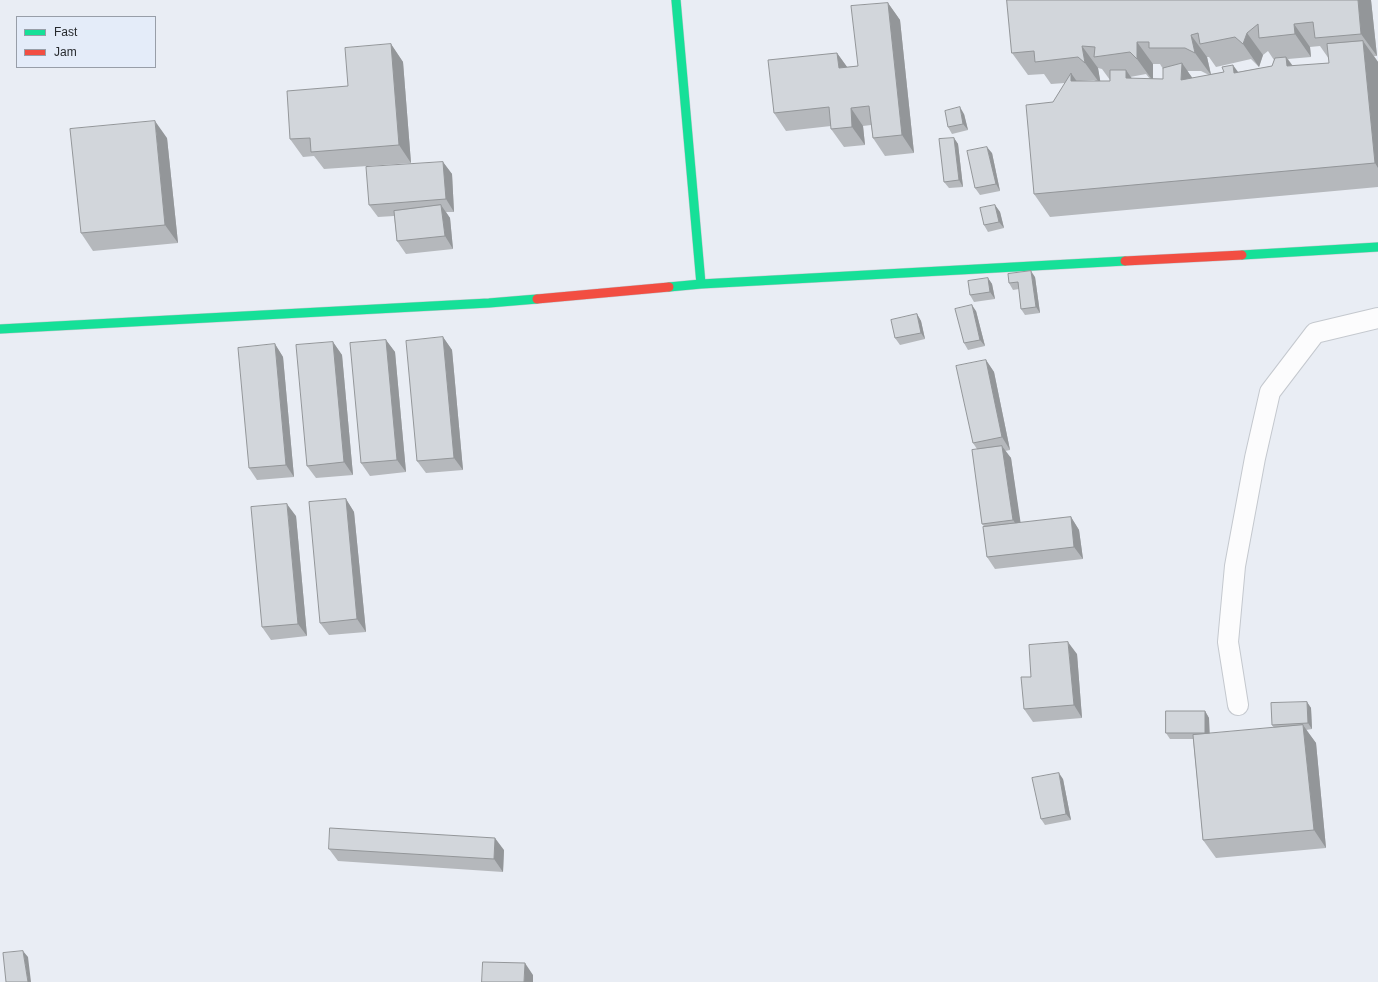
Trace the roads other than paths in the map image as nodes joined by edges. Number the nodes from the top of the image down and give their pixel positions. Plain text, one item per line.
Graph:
1 (676, 0) edge
2 (1378, 247) edge
3 (701, 284) junction
4 (1378, 318) edge
5 (0, 329) edge
6 (1238, 705) dead end

1 - 3 street
2 - 3 street
3 - 5 street
4 - 6 lane

